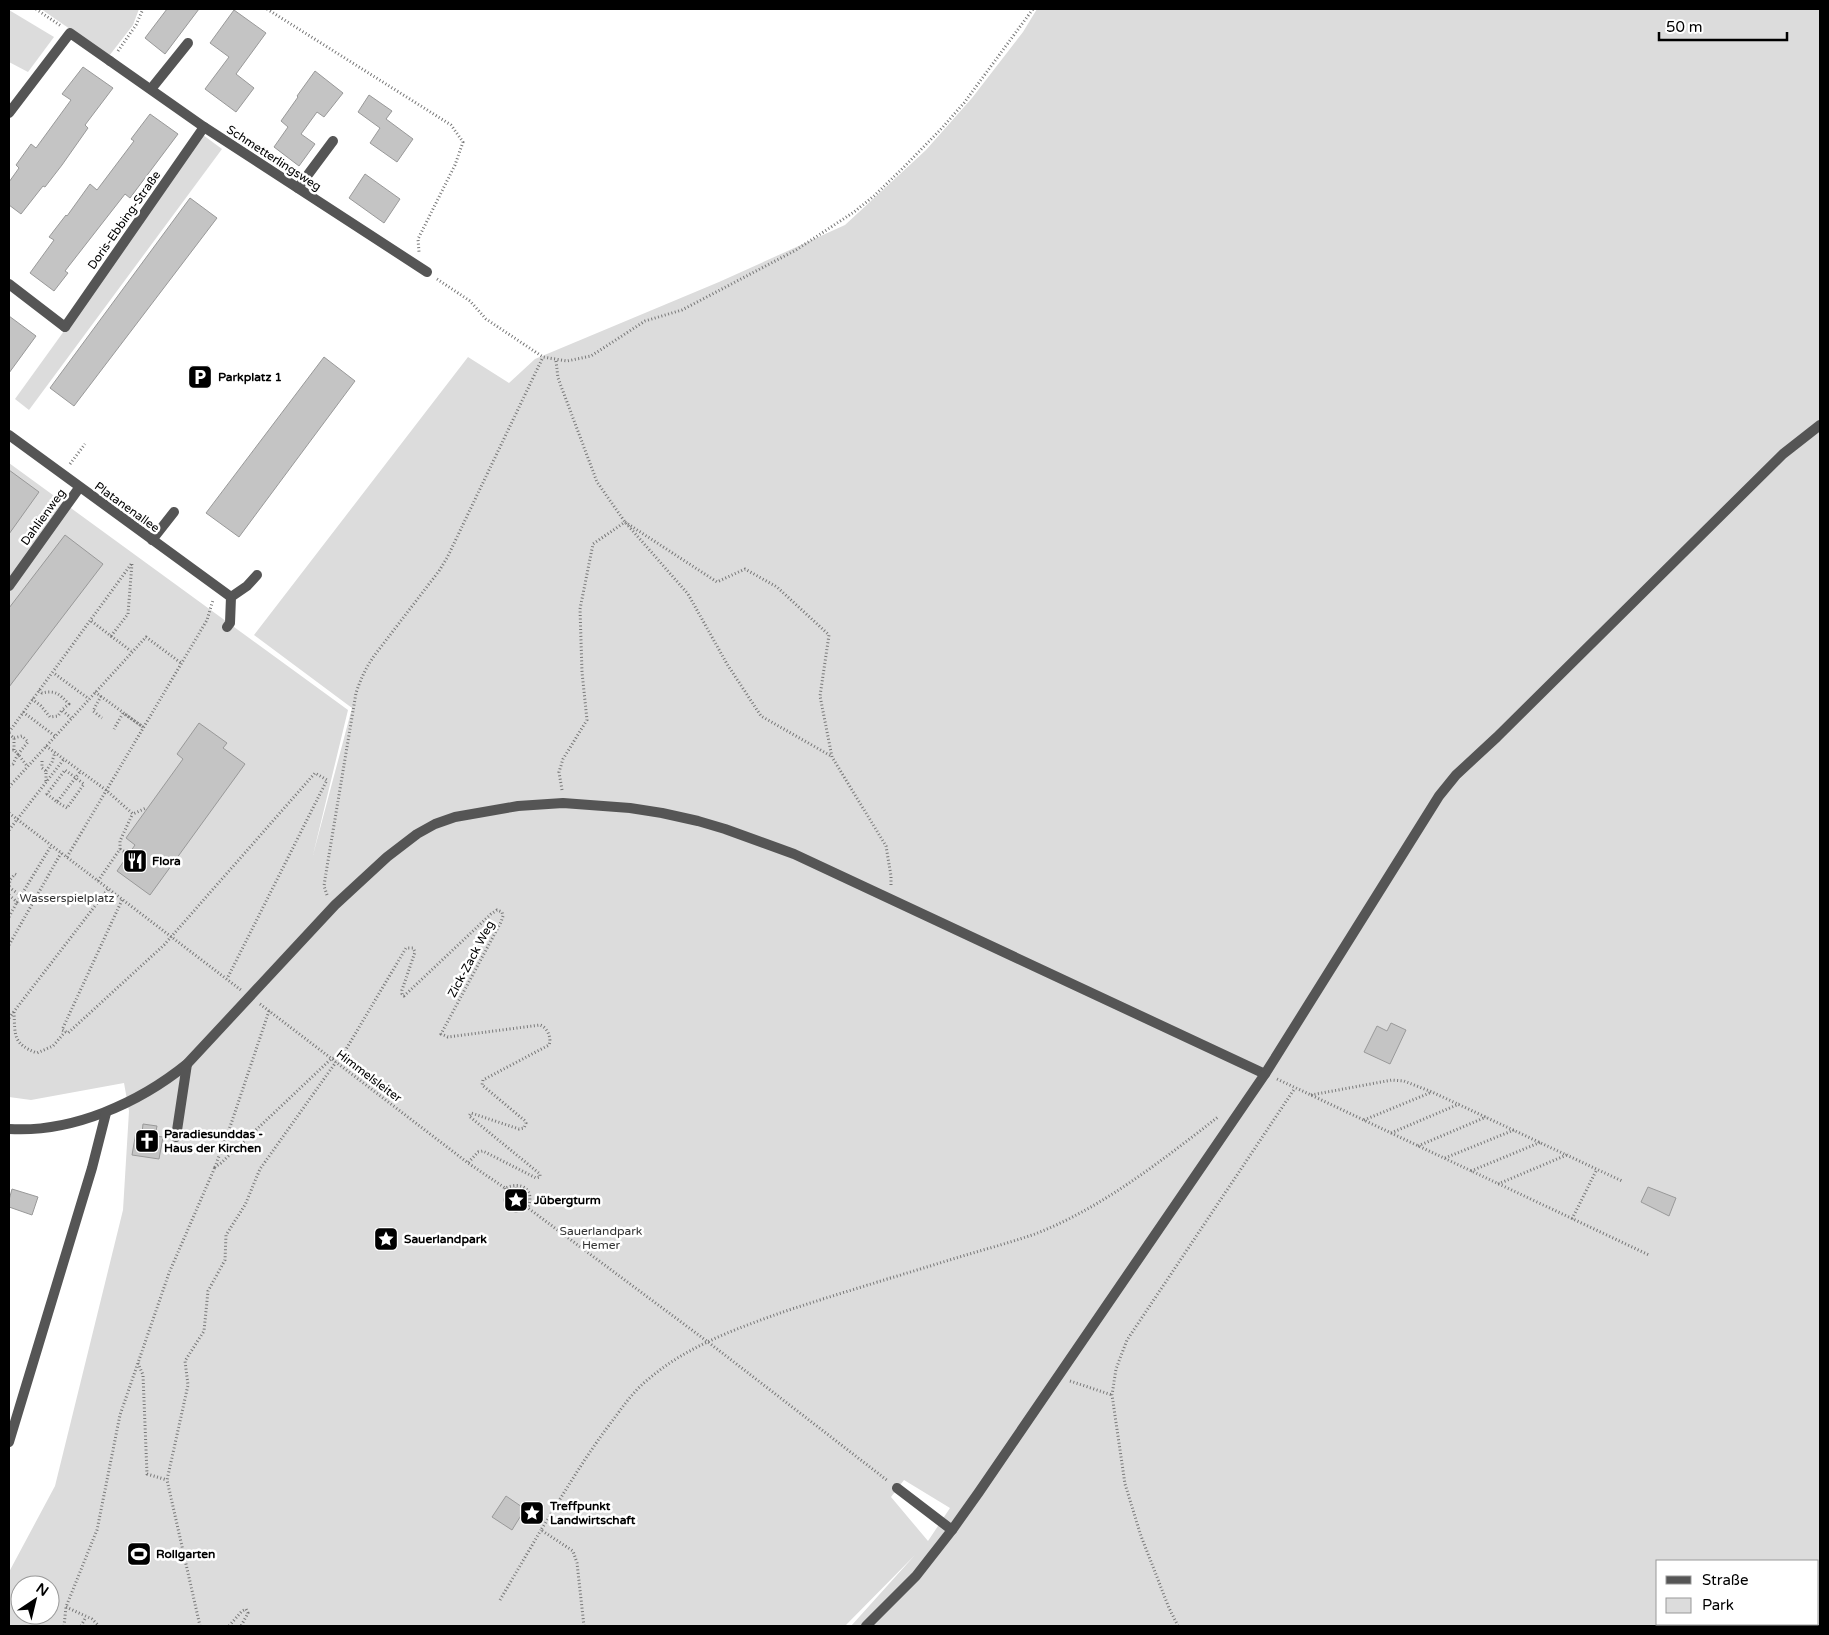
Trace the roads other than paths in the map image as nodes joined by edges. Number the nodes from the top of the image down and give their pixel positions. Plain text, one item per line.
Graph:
1 (188, 43) dead end
2 (151, 90) junction
3 (9, 113) edge
4 (204, 127) junction
5 (333, 141) dead end
6 (298, 188) junction
7 (427, 272) road end
8 (9, 284) edge
9 (1820, 425) edge
10 (9, 435) edge
11 (79, 488) junction
12 (174, 512) dead end
13 (152, 540) junction
14 (256, 575) dead end
15 (9, 586) edge
16 (231, 597) junction
17 (227, 627) dead end
18 (187, 1064) junction
19 (1265, 1074) junction
20 (106, 1112) junction
21 (9, 1129) edge
22 (176, 1136) dead end
23 (9, 1442) edge
24 (897, 1488) road end
25 (952, 1530) junction
26 (866, 1626) edge

1 - 2 street
2 - 3 street, Schmetterlingsweg
2 - 4 street, Schmetterlingsweg
4 - 6 street, Schmetterlingsweg
4 - 8 street, Doris-Ebbing-Straße
5 - 6 street
6 - 7 street, Schmetterlingsweg
9 - 19 street
10 - 11 street, Platanenallee
11 - 13 street, Platanenallee
11 - 15 street, Dahlienweg
12 - 13 street
13 - 16 street, Platanenallee
14 - 16 street
16 - 17 street
18 - 19 street
18 - 20 street
18 - 22 street
19 - 25 street
20 - 21 street
20 - 23 street
24 - 25 street
25 - 26 street

